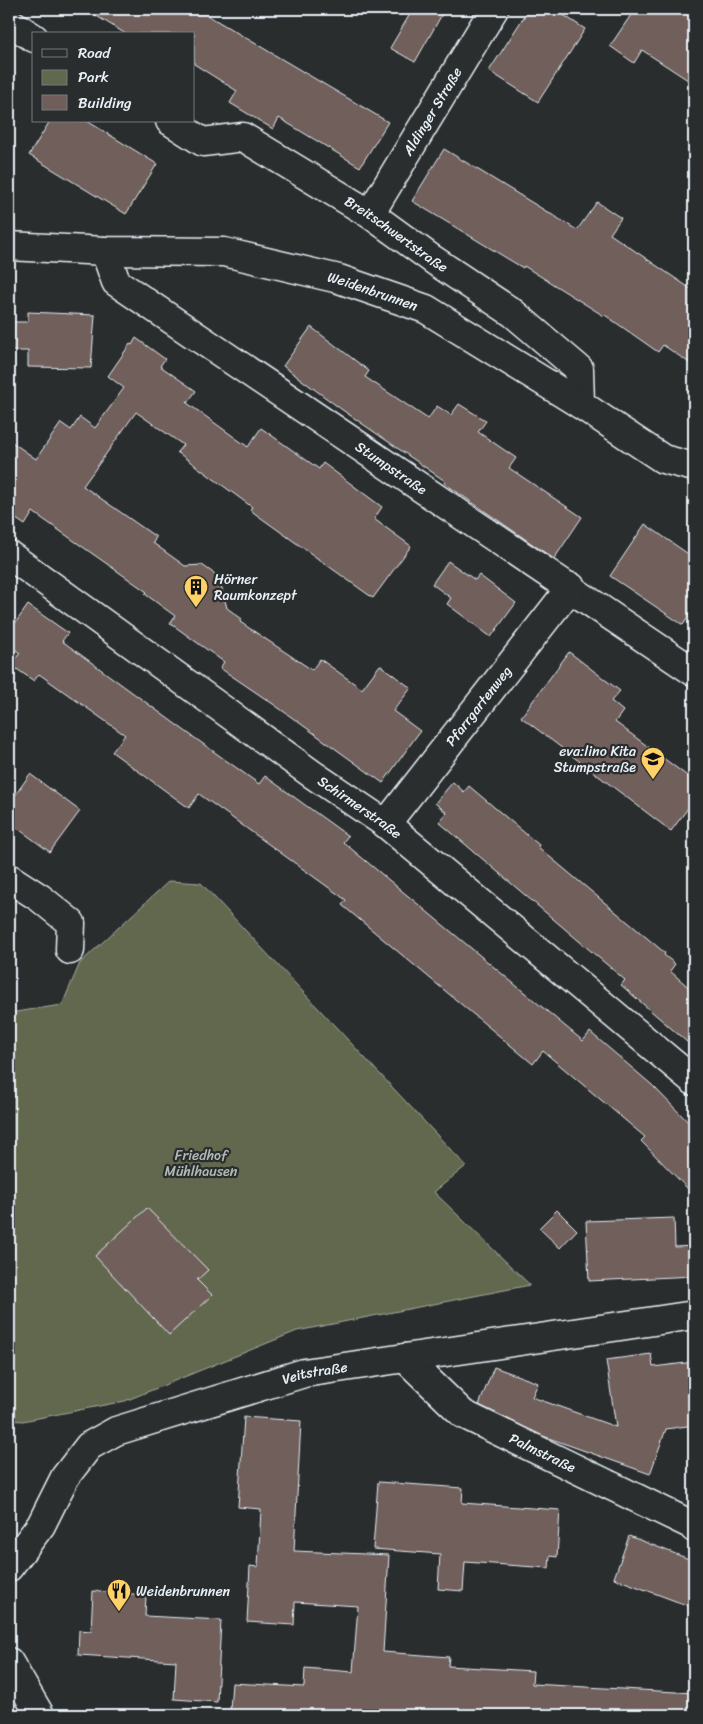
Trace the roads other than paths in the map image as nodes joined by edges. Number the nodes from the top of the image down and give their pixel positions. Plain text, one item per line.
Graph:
1 (494, 9) edge
2 (9, 22) edge
3 (32, 37) edge
4 (172, 122) edge
5 (370, 214) junction
6 (9, 246) edge
7 (105, 250) junction
8 (580, 404) junction
9 (694, 467) edge
10 (9, 555) edge
11 (571, 587) junction
12 (694, 672) edge
13 (386, 824) junction
14 (9, 878) edge
15 (70, 950) dead end
16 (694, 1081) edge
17 (694, 1315) edge
18 (405, 1358) junction
19 (694, 1528) edge
20 (9, 1567) edge
21 (9, 1662) edge
22 (40, 1715) edge

1 - 5 street, Aldinger Straße
2 - 3 street
4 - 5 street, Breitschwertstraße
5 - 8 street, Breitschwertstraße
6 - 7 street, Weidenbrunnen
7 - 8 street, Weidenbrunnen
7 - 11 street, Stumpstraße
8 - 9 street, Weidenbrunnen
10 - 13 street, Schirmerstraße
11 - 12 street, Stumpstraße
11 - 13 street, Pfarrgartenweg
13 - 16 street, Schirmerstraße
14 - 15 street
17 - 18 street, Veitstraße
18 - 19 street, Palmstraße
18 - 20 street, Veitstraße
21 - 22 street

